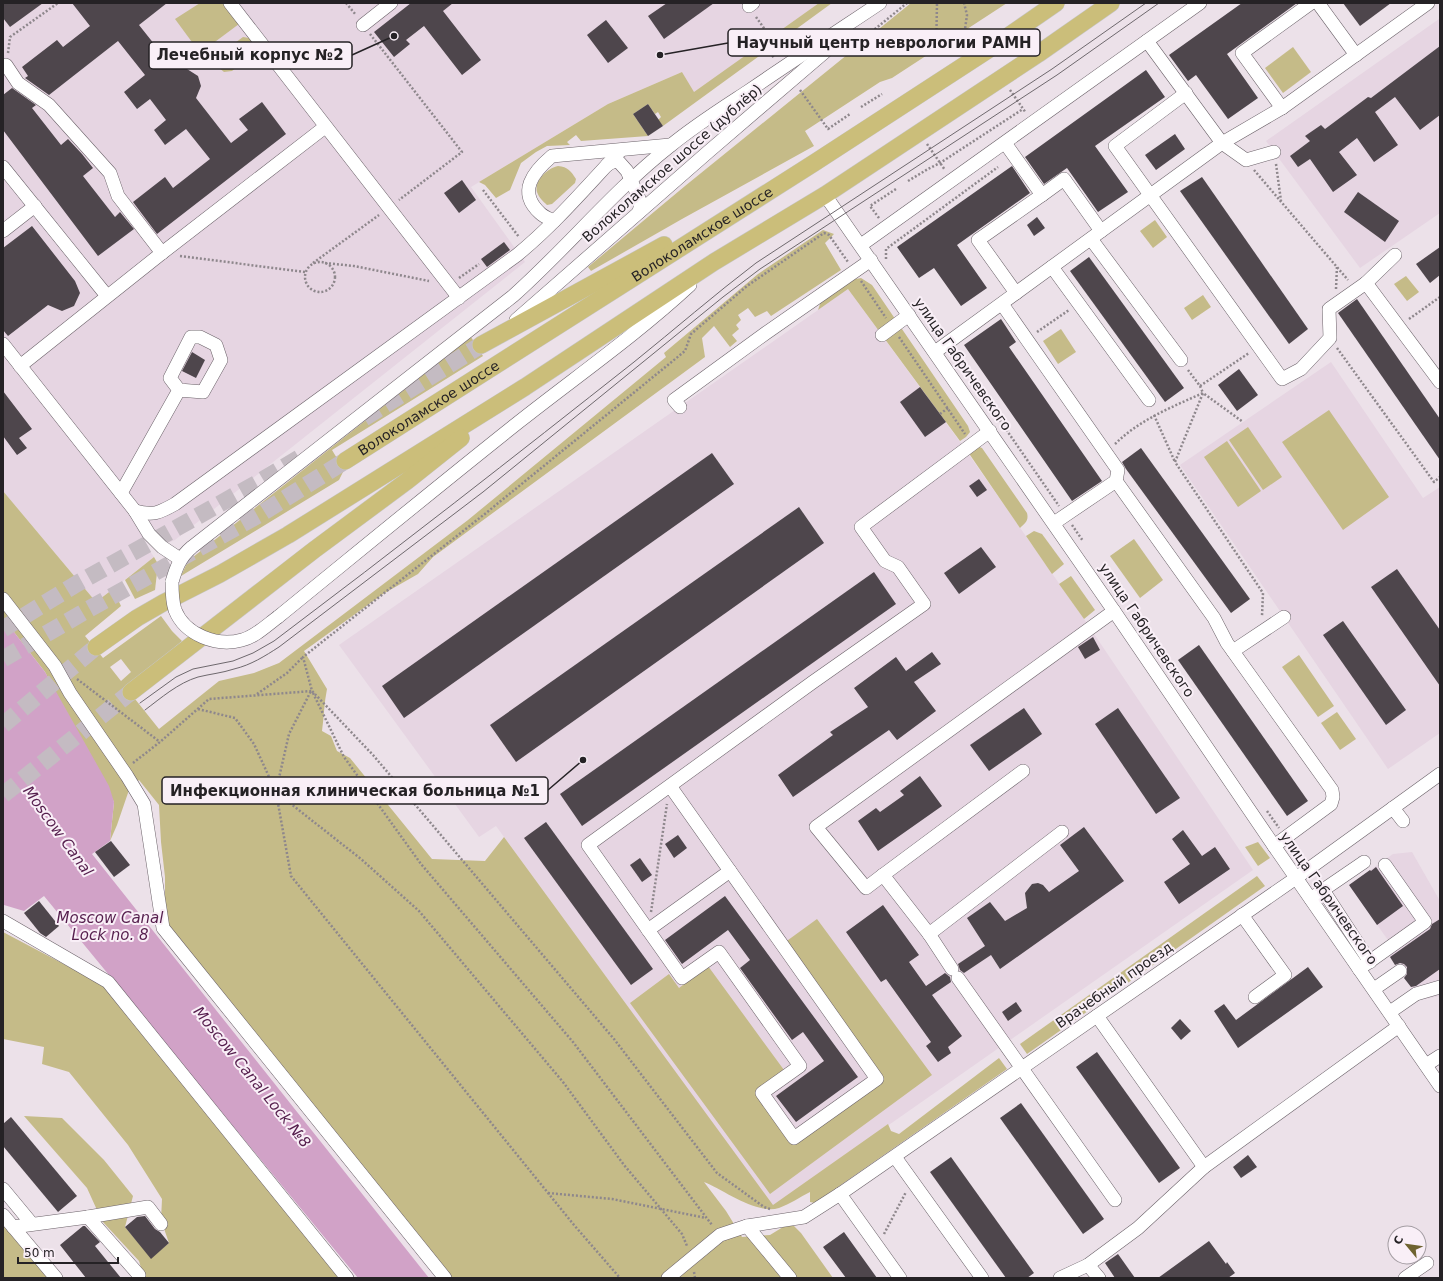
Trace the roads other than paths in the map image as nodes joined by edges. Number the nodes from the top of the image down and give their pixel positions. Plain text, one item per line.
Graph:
1 (230, 3) edge
2 (391, 3) edge
3 (881, 3) edge
4 (1056, 3) edge
5 (1111, 3) edge
6 (1200, 3) edge
7 (1311, 3) edge
8 (1318, 3) edge
9 (1428, 3) edge
10 (1410, 8) edge
11 (363, 25) road end
12 (1147, 41) junction
13 (1356, 55) junction
14 (4, 66) edge
15 (1186, 93) junction
16 (1282, 108) junction
17 (325, 127) junction
18 (1005, 143) junction
19 (1222, 143) junction
20 (670, 145) junction
21 (621, 150) junction
22 (1274, 152) road end
23 (814, 163) junction
24 (607, 165) junction
25 (3, 167) edge
26 (632, 178) junction
27 (825, 194) junction
28 (1042, 195) junction
29 (1151, 195) junction
30 (34, 206) junction
31 (639, 212) junction
32 (554, 221) junction
33 (3, 230) edge
34 (1096, 235) junction
35 (861, 245) junction
36 (162, 253) junction
37 (1395, 255) dead end
38 (871, 260) junction
39 (714, 262) junction
40 (1052, 267) junction
41 (1361, 286) junction
42 (1016, 293) junction
43 (107, 296) junction
44 (459, 298) junction
45 (1002, 304) junction
46 (909, 315) junction
47 (887, 331) road end
48 (3, 344) edge
49 (481, 345) joint
50 (935, 352) junction
51 (1181, 360) road end
52 (20, 366) junction
53 (1440, 382) edge
54 (525, 387) junction
55 (179, 390) junction
56 (1149, 400) road end
57 (680, 407) dead end
58 (990, 431) junction
59 (345, 460) tunnel mouth
60 (1116, 481) junction
61 (121, 493) junction
62 (135, 511) junction
63 (1054, 523) junction
64 (180, 559) junction
65 (3, 598) edge
66 (1114, 611) junction
67 (1284, 618) dead end
68 (96, 647) tunnel mouth
69 (1233, 651) junction
70 (131, 692) tunnel mouth
71 (1023, 772) dead end
72 (1440, 774) edge
73 (670, 786) junction
74 (1393, 808) junction
75 (1403, 821) dead end
76 (1062, 832) dead end
77 (1274, 846) junction
78 (1364, 862) dead end
79 (1385, 865) dead end
80 (730, 871) junction
81 (883, 875) junction
82 (1296, 878) junction
83 (1323, 890) junction
84 (1311, 899) junction
85 (1242, 915) junction
86 (3, 921) edge
87 (648, 930) junction
88 (929, 934) junction
89 (1365, 966) junction
90 (1400, 971) dead end
91 (1440, 987) edge
92 (1374, 990) junction
93 (1255, 998) dead end
94 (1390, 1012) junction
95 (1097, 1016) junction
96 (1399, 1026) junction
97 (1440, 1056) edge
98 (1426, 1065) junction
99 (1022, 1069) junction
100 (1440, 1086) edge
101 (895, 1156) junction
102 (1204, 1167) junction
103 (3, 1189) edge
104 (840, 1194) junction
105 (1115, 1200) dead end
106 (3, 1215) edge
107 (88, 1217) junction
108 (32, 1224) junction
109 (161, 1224) dead end
110 (747, 1226) junction
111 (13, 1227) junction
112 (1088, 1265) junction
113 (1424, 1265) edge
114 (138, 1275) dead end
115 (56, 1278) edge
116 (347, 1278) edge
117 (445, 1278) edge
118 (668, 1278) edge
119 (790, 1278) edge
120 (900, 1278) edge
121 (982, 1278) edge
122 (1060, 1278) edge
123 (1099, 1278) edge
124 (1405, 1278) edge

1 - 17 street
2 - 11 street
3 - 20 street
3 - 31 street, Волоколамское шоссе (дублёр)
4 - 23 main road, Волоколамское шоссе
5 - 27 main road
6 - 12 street
7 - 16 street
8 - 13 street
9 - 10 street
10 - 13 street
12 - 15 street
12 - 18 street
13 - 16 street
14 - 36 street
15 - 19 street
15 - 29 street
16 - 19 street
17 - 36 street
17 - 44 street
18 - 28 street
18 - 35 street
19 - 22 street
19 - 29 street
20 - 21 street
20 - 26 street
21 - 24 street
21 - 32 street
23 - 49 main road
23 - 59 main road, Волоколамское шоссе
24 - 26 street
24 - 32 street
25 - 30 street
26 - 31 street
26 - 64 street
27 - 35 street, улица Габричевского
27 - 39 main road
28 - 34 street
28 - 42 street
29 - 34 street
29 - 41 street
30 - 33 street
30 - 43 street
31 - 49 street, Волоколамское шоссе (дублёр)
32 - 44 street
34 - 40 street
34 - 51 street
35 - 38 street, улица Габричевского
36 - 43 street
37 - 41 street
38 - 46 street, улица Габричевского
38 - 57 street
39 - 54 main road
39 - 64 street, bridge
40 - 42 street
40 - 56 street
41 - 53 street
42 - 45 street
43 - 52 street
44 - 62 street
45 - 50 street
45 - 60 street
46 - 47 street
46 - 50 street, улица Габричевского
48 - 52 street
50 - 58 street, улица Габричевского
52 - 61 street
54 - 68 main road
54 - 70 main road
55 - 55 street
55 - 61 street
58 - 63 street, улица Габричевского
58 - 73 street
60 - 63 street
60 - 69 street
61 - 62 street
62 - 64 street
63 - 66 street, улица Габричевского
65 - 117 street
66 - 77 street, улица Габричевского
66 - 81 street
67 - 69 street
69 - 77 street
71 - 81 street
72 - 74 street, Врачебный проезд
73 - 80 street
73 - 87 street
74 - 75 street
74 - 82 street, Врачебный проезд
76 - 88 street
77 - 82 street, улица Габричевского
78 - 83 street
79 - 89 street
80 - 87 street
80 - 87 street
81 - 88 street
82 - 84 street, улица Габричевского
82 - 85 street, Врачебный проезд
83 - 84 street
83 - 89 street
84 - 89 street, улица Габричевского
85 - 93 street
85 - 95 street, Врачебный проезд
86 - 116 street
88 - 99 street
89 - 92 street, улица Габричевского
90 - 92 street
91 - 94 street
92 - 94 street, улица Габричевского
94 - 96 street, улица Габричевского
95 - 99 street, Врачебный проезд
95 - 102 street
96 - 98 street, улица Габричевского
96 - 102 street
97 - 98 street
98 - 100 street, улица Габричевского
99 - 101 street, Врачебный проезд
99 - 105 street
101 - 104 street, Врачебный проезд
101 - 121 street
102 - 112 street
103 - 108 street
104 - 110 street, Врачебный проезд
104 - 120 street
106 - 111 street
107 - 108 street
107 - 109 street
107 - 114 street
108 - 111 street
110 - 118 street
110 - 119 street
111 - 115 street
112 - 122 street
112 - 123 street
113 - 124 street

